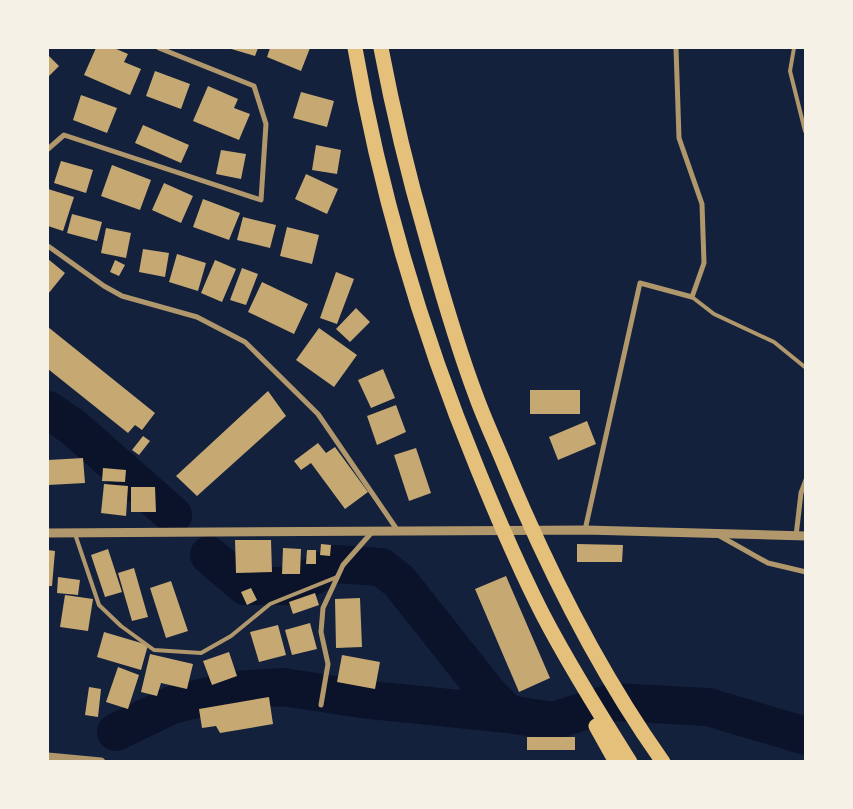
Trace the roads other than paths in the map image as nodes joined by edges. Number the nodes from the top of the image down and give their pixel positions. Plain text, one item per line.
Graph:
1 (159, 48) edge
2 (355, 48) edge
3 (381, 48) edge
4 (676, 48) edge
5 (794, 48) edge
6 (805, 131) edge
7 (48, 149) edge
8 (48, 246) edge
9 (692, 297) junction
10 (806, 368) edge
11 (806, 480) edge
12 (586, 530) junction
13 (373, 531) junction
14 (398, 531) junction
15 (48, 532) edge
16 (74, 532) junction
17 (718, 534) junction
18 (796, 536) junction
19 (806, 536) edge
20 (806, 572) edge
21 (338, 577) junction
22 (543, 614) junction
23 (321, 705) dead end
24 (48, 757) edge
25 (101, 762) edge
26 (616, 762) edge
27 (630, 762) edge
28 (663, 762) edge

1 - 7 street
2 - 22 highway
3 - 28 highway
4 - 9 street
5 - 6 lane
8 - 14 street
9 - 10 lane
9 - 12 street
11 - 18 street
12 - 14 street
12 - 17 street
13 - 14 street
13 - 16 street
13 - 21 street
15 - 16 street
16 - 21 lane
17 - 18 street
17 - 20 street
18 - 19 street
21 - 23 street
22 - 26 highway
22 - 27 highway
24 - 25 street

